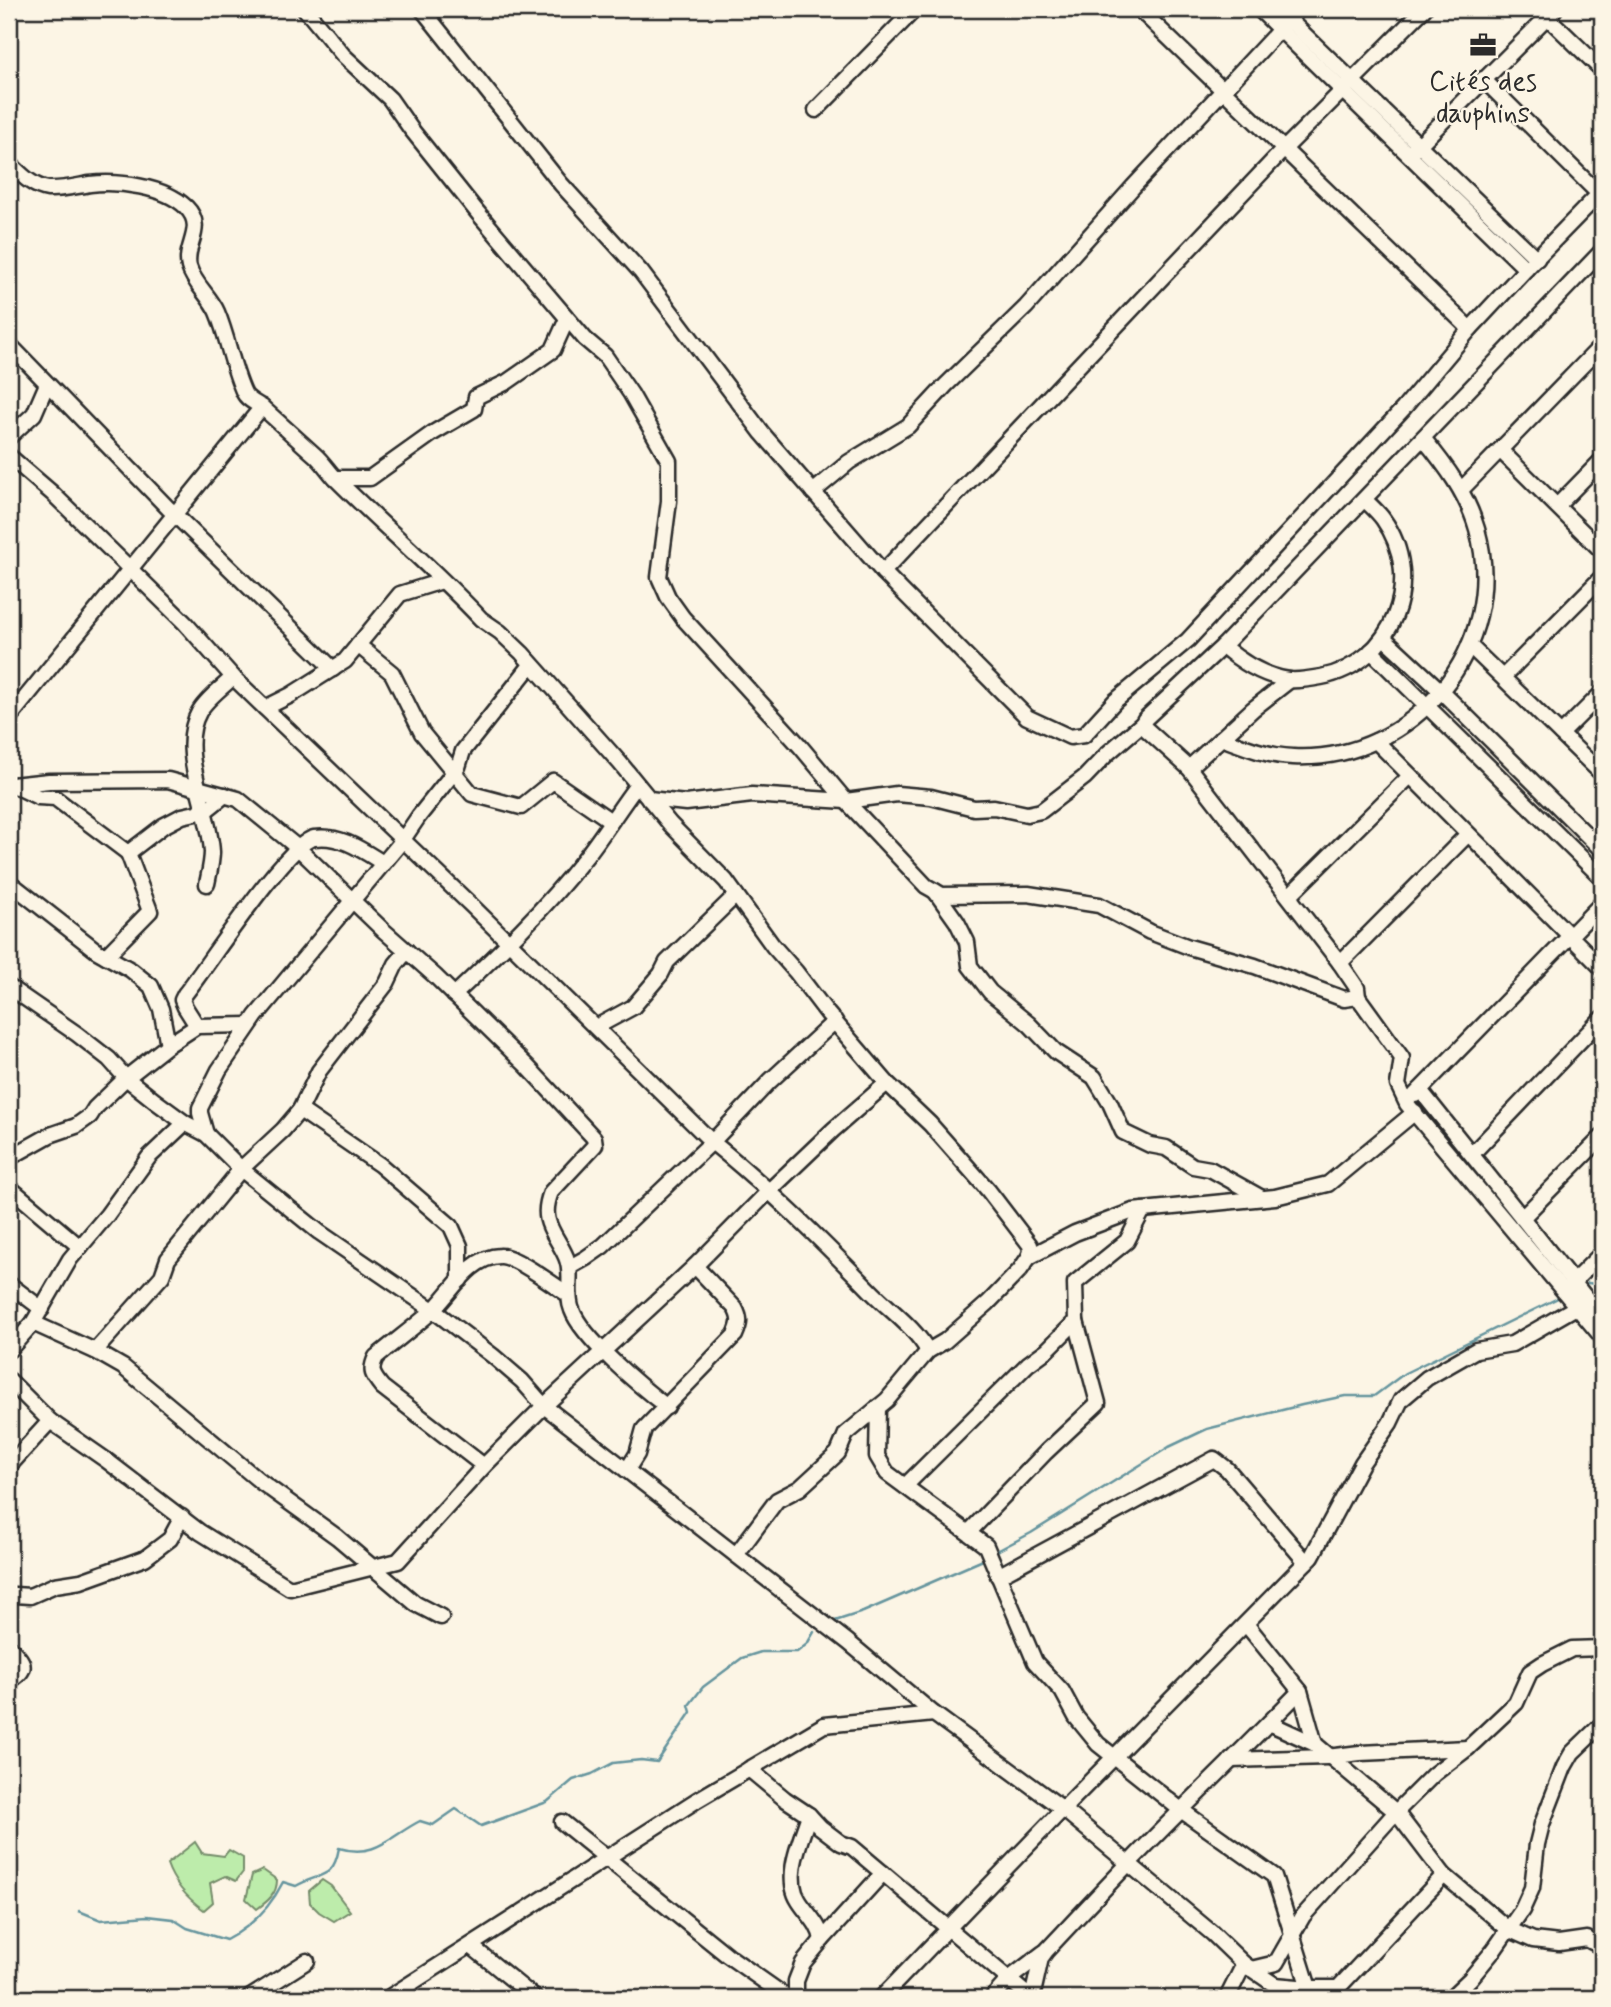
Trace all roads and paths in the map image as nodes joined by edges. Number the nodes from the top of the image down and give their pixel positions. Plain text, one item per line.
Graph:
1 (305, 9) edge
2 (422, 9) edge
3 (915, 9) edge
4 (1139, 9) edge
5 (1259, 9) edge
6 (1423, 9) edge
7 (1547, 11) edge
8 (1286, 16) edge
9 (1602, 70) edge
10 (1483, 79) junction
11 (1347, 86) junction
12 (1222, 90) junction
13 (816, 110) dead end
14 (1284, 149) junction
15 (1413, 150) junction
16 (9, 163) edge
17 (1601, 192) edge
18 (1602, 251) edge
19 (1532, 264) junction
20 (567, 319) junction
21 (1470, 330) junction
22 (9, 344) edge
23 (1602, 345) edge
24 (47, 384) junction
25 (262, 407) junction
26 (9, 437) edge
27 (1423, 438) junction
28 (1500, 450) junction
29 (9, 456) edge
30 (1602, 460) edge
31 (335, 478) junction
32 (1461, 490) junction
33 (813, 492) junction
34 (1365, 500) junction
35 (1556, 506) junction
36 (175, 514) junction
37 (1602, 551) edge
38 (130, 569) junction
39 (883, 572) junction
40 (1602, 577) edge
41 (442, 581) junction
42 (1384, 638) junction
43 (358, 645) junction
44 (1469, 645) junction
45 (1223, 646) junction
46 (1371, 651) junction
47 (531, 665) junction
48 (333, 669) junction
49 (233, 677) junction
50 (1503, 677) junction
51 (1290, 680) junction
52 (1443, 692) junction
53 (1602, 693) edge
54 (1428, 706) junction
55 (264, 708) junction
56 (9, 718) edge
57 (1143, 723) junction
58 (1561, 734) junction
59 (1221, 738) junction
60 (1376, 741) junction
61 (1189, 768) junction
62 (454, 773) junction
63 (1602, 774) edge
64 (1410, 776) junction
65 (10, 784) edge
66 (637, 785) junction
67 (200, 788) junction
68 (225, 795) junction
69 (649, 799) junction
70 (846, 801) junction
71 (205, 811) junction
72 (611, 821) junction
73 (1468, 834) junction
74 (402, 841) junction
75 (298, 848) junction
76 (1602, 850) edge
77 (128, 853) junction
78 (383, 863) junction
79 (1602, 878) edge
80 (9, 882) edge
81 (207, 884) dead end
82 (935, 891) junction
83 (736, 895) junction
84 (1289, 896) junction
85 (353, 900) junction
86 (1602, 903) edge
87 (1570, 937) junction
88 (510, 943) junction
89 (407, 951) junction
90 (106, 956) junction
91 (1340, 963) junction
92 (1602, 968) edge
93 (9, 987) edge
94 (454, 995) junction
95 (1358, 997) junction
96 (1602, 1018) edge
97 (835, 1021) junction
98 (249, 1025) junction
99 (197, 1026) junction
100 (596, 1027) junction
101 (168, 1045) junction
102 (126, 1077) junction
103 (887, 1083) junction
104 (1420, 1090) junction
105 (1411, 1108) junction
106 (300, 1110) junction
107 (185, 1122) junction
108 (206, 1134) junction
109 (1602, 1138) edge
110 (712, 1142) junction
111 (1472, 1154) junction
112 (9, 1158) edge
113 (241, 1169) junction
114 (9, 1187) edge
115 (769, 1191) junction
116 (1262, 1198) junction
117 (1143, 1210) junction
118 (1522, 1217) junction
119 (80, 1247) junction
120 (1602, 1252) edge
121 (1029, 1257) junction
122 (695, 1266) junction
123 (570, 1267) junction
124 (460, 1280) junction
125 (1573, 1282) junction
126 (9, 1284) edge
127 (569, 1295) junction
128 (1578, 1306) junction
129 (42, 1309) junction
130 (433, 1310) junction
131 (1602, 1318) edge
132 (1076, 1321) junction
133 (33, 1323) junction
134 (1602, 1337) edge
135 (9, 1350) edge
136 (94, 1350) junction
137 (928, 1351) junction
138 (604, 1352) junction
139 (9, 1380) edge
140 (544, 1406) junction
141 (667, 1407) junction
142 (878, 1407) junction
143 (50, 1420) junction
144 (9, 1466) edge
145 (484, 1466) junction
146 (627, 1470) junction
147 (905, 1486) junction
148 (182, 1517) junction
149 (969, 1532) junction
150 (736, 1555) junction
151 (1306, 1562) junction
152 (373, 1568) junction
153 (998, 1576) junction
154 (9, 1597) edge
155 (441, 1617) dead end
156 (1245, 1624) junction
157 (9, 1647) edge
158 (1602, 1648) edge
159 (9, 1681) edge
160 (1300, 1691) junction
161 (934, 1714) junction
162 (1269, 1723) junction
163 (1602, 1724) edge
164 (1315, 1744) junction
165 (1468, 1748) junction
166 (1331, 1757) junction
167 (1114, 1758) junction
168 (1231, 1760) junction
169 (750, 1769) junction
170 (1063, 1809) junction
171 (1181, 1810) junction
172 (1396, 1812) junction
173 (810, 1815) junction
174 (562, 1822) dead end
175 (607, 1858) junction
176 (1129, 1863) junction
177 (883, 1873) junction
178 (1444, 1875) junction
179 (949, 1928) junction
180 (1508, 1929) junction
181 (1293, 1934) junction
182 (822, 1940) junction
183 (471, 1945) junction
184 (1602, 1947) edge
185 (1046, 1951) junction
186 (307, 1961) dead end
187 (1247, 1966) junction
188 (1009, 1979) junction
189 (1274, 1984) junction
190 (1309, 1988) junction
191 (249, 1998) edge
192 (388, 1998) edge
193 (535, 1998) edge
194 (788, 1998) edge
195 (796, 1998) edge
196 (881, 1998) edge
197 (992, 1998) edge
198 (1032, 1998) edge
199 (1227, 1998) edge
200 (1294, 1998) edge
201 (1450, 1998) edge

1 - 20 street
2 - 33 street
3 - 13 street
4 - 12 street
5 - 8 street
6 - 11 street
7 - 9 street
7 - 10 street
8 - 11 street
8 - 12 street
10 - 15 street
10 - 17 street
11 - 14 street
11 - 15 street
12 - 14 street
12 - 33 street
14 - 21 street
14 - 39 street
15 - 19 street
16 - 25 street
17 - 19 street
18 - 27 street
19 - 21 street
20 - 31 street
20 - 70 street
21 - 39 street
22 - 24 street
23 - 28 street
24 - 26 street
24 - 36 street
25 - 31 street
25 - 36 street
27 - 32 street
27 - 34 street
28 - 32 street
28 - 35 street
29 - 38 street
30 - 35 street
31 - 41 street
32 - 44 street
33 - 39 street
34 - 42 street
34 - 45 street
35 - 37 street
36 - 38 street
36 - 48 street
38 - 49 street
38 - 56 street
40 - 50 street
41 - 43 street
41 - 47 street
42 - 46 street
42 - 52 street
43 - 48 street
43 - 62 street
44 - 50 street
44 - 52 street
45 - 51 street
45 - 57 street
46 - 51 street
46 - 54 street
47 - 62 street
47 - 66 street
48 - 55 street
49 - 55 street
49 - 67 street
50 - 58 street
51 - 59 street
52 - 54 street
52 - 76 street
53 - 58 street
54 - 60 street
54 - 79 street
55 - 74 street
57 - 61 street
57 - 70 street
58 - 63 street
59 - 60 street
59 - 61 street
60 - 64 street
61 - 84 street
62 - 72 street
62 - 74 street
64 - 73 street
64 - 84 street
65 - 67 street
65 - 77 street
66 - 69 street
66 - 72 street
67 - 68 street
67 - 71 street
68 - 71 street
68 - 75 street
69 - 70 street
69 - 83 street
70 - 82 street
71 - 77 street
71 - 81 street
72 - 88 street
73 - 87 street
73 - 91 street
74 - 78 street
74 - 88 street
75 - 78 street
75 - 85 street
75 - 99 street
77 - 90 street
78 - 85 street
80 - 90 street
82 - 95 street
82 - 116 street
83 - 97 street
83 - 100 street
84 - 91 street
85 - 89 street
85 - 98 street
86 - 87 street
87 - 92 street
87 - 104 street
88 - 94 street
88 - 100 street
89 - 94 street
89 - 106 street
90 - 101 street
91 - 95 street
93 - 102 street
94 - 123 street
95 - 105 street
96 - 111 street
97 - 103 street
97 - 110 street
98 - 99 street
98 - 108 street
99 - 101 street
100 - 110 street
101 - 102 street
102 - 107 street
102 - 112 street
103 - 115 street
103 - 121 street
104 - 105 street
104 - 111 street
105 - 116 street
105 - 128 street
106 - 113 street
106 - 124 street
107 - 108 street
107 - 119 street
108 - 113 street
109 - 118 street
110 - 115 street
110 - 123 street
111 - 118 street
113 - 130 street
113 - 136 street
114 - 119 street
115 - 122 street
115 - 137 street
116 - 117 street
117 - 121 street
117 - 132 street
118 - 125 street
119 - 129 street
120 - 125 street
121 - 137 street
122 - 138 street
122 - 141 street
123 - 127 street
124 - 127 street
124 - 130 street
125 - 131 street
126 - 129 street
127 - 138 street
128 - 134 street
128 - 151 street
129 - 133 street
130 - 140 street
130 - 145 street
132 - 147 street
132 - 149 street
133 - 135 street
133 - 136 street
136 - 152 street
137 - 142 street
138 - 140 street
138 - 141 street
139 - 143 street
140 - 145 street
140 - 146 street
141 - 146 street
142 - 147 street
142 - 150 street
143 - 144 street
143 - 148 street
145 - 152 street
146 - 150 street
147 - 149 street
148 - 152 street
148 - 154 street
149 - 153 street
150 - 161 street
151 - 153 street
151 - 156 street
152 - 155 street
153 - 167 street
156 - 160 street
156 - 167 street
157 - 159 street
158 - 165 street
160 - 162 street
160 - 164 street
161 - 169 street
161 - 170 street
162 - 164 street
162 - 168 street
163 - 180 street
164 - 166 street
165 - 166 street
165 - 172 street
166 - 168 street
166 - 172 street
167 - 170 street
167 - 171 street
168 - 171 street
169 - 173 street
169 - 175 street
170 - 176 street
170 - 179 street
171 - 176 street
171 - 181 street
172 - 178 street
172 - 181 street
173 - 177 street
173 - 182 street
174 - 175 street
175 - 183 street
175 - 194 street
176 - 185 street
176 - 187 street
177 - 179 street
177 - 182 street
178 - 180 street
178 - 190 street
179 - 188 street
179 - 196 street
180 - 184 street
180 - 201 street
181 - 187 street
181 - 190 street
182 - 195 street
183 - 192 street
183 - 193 street
185 - 188 street
185 - 198 street
186 - 191 street
187 - 189 street
187 - 199 street
188 - 197 street
188 - 198 street
189 - 190 street
189 - 200 street

